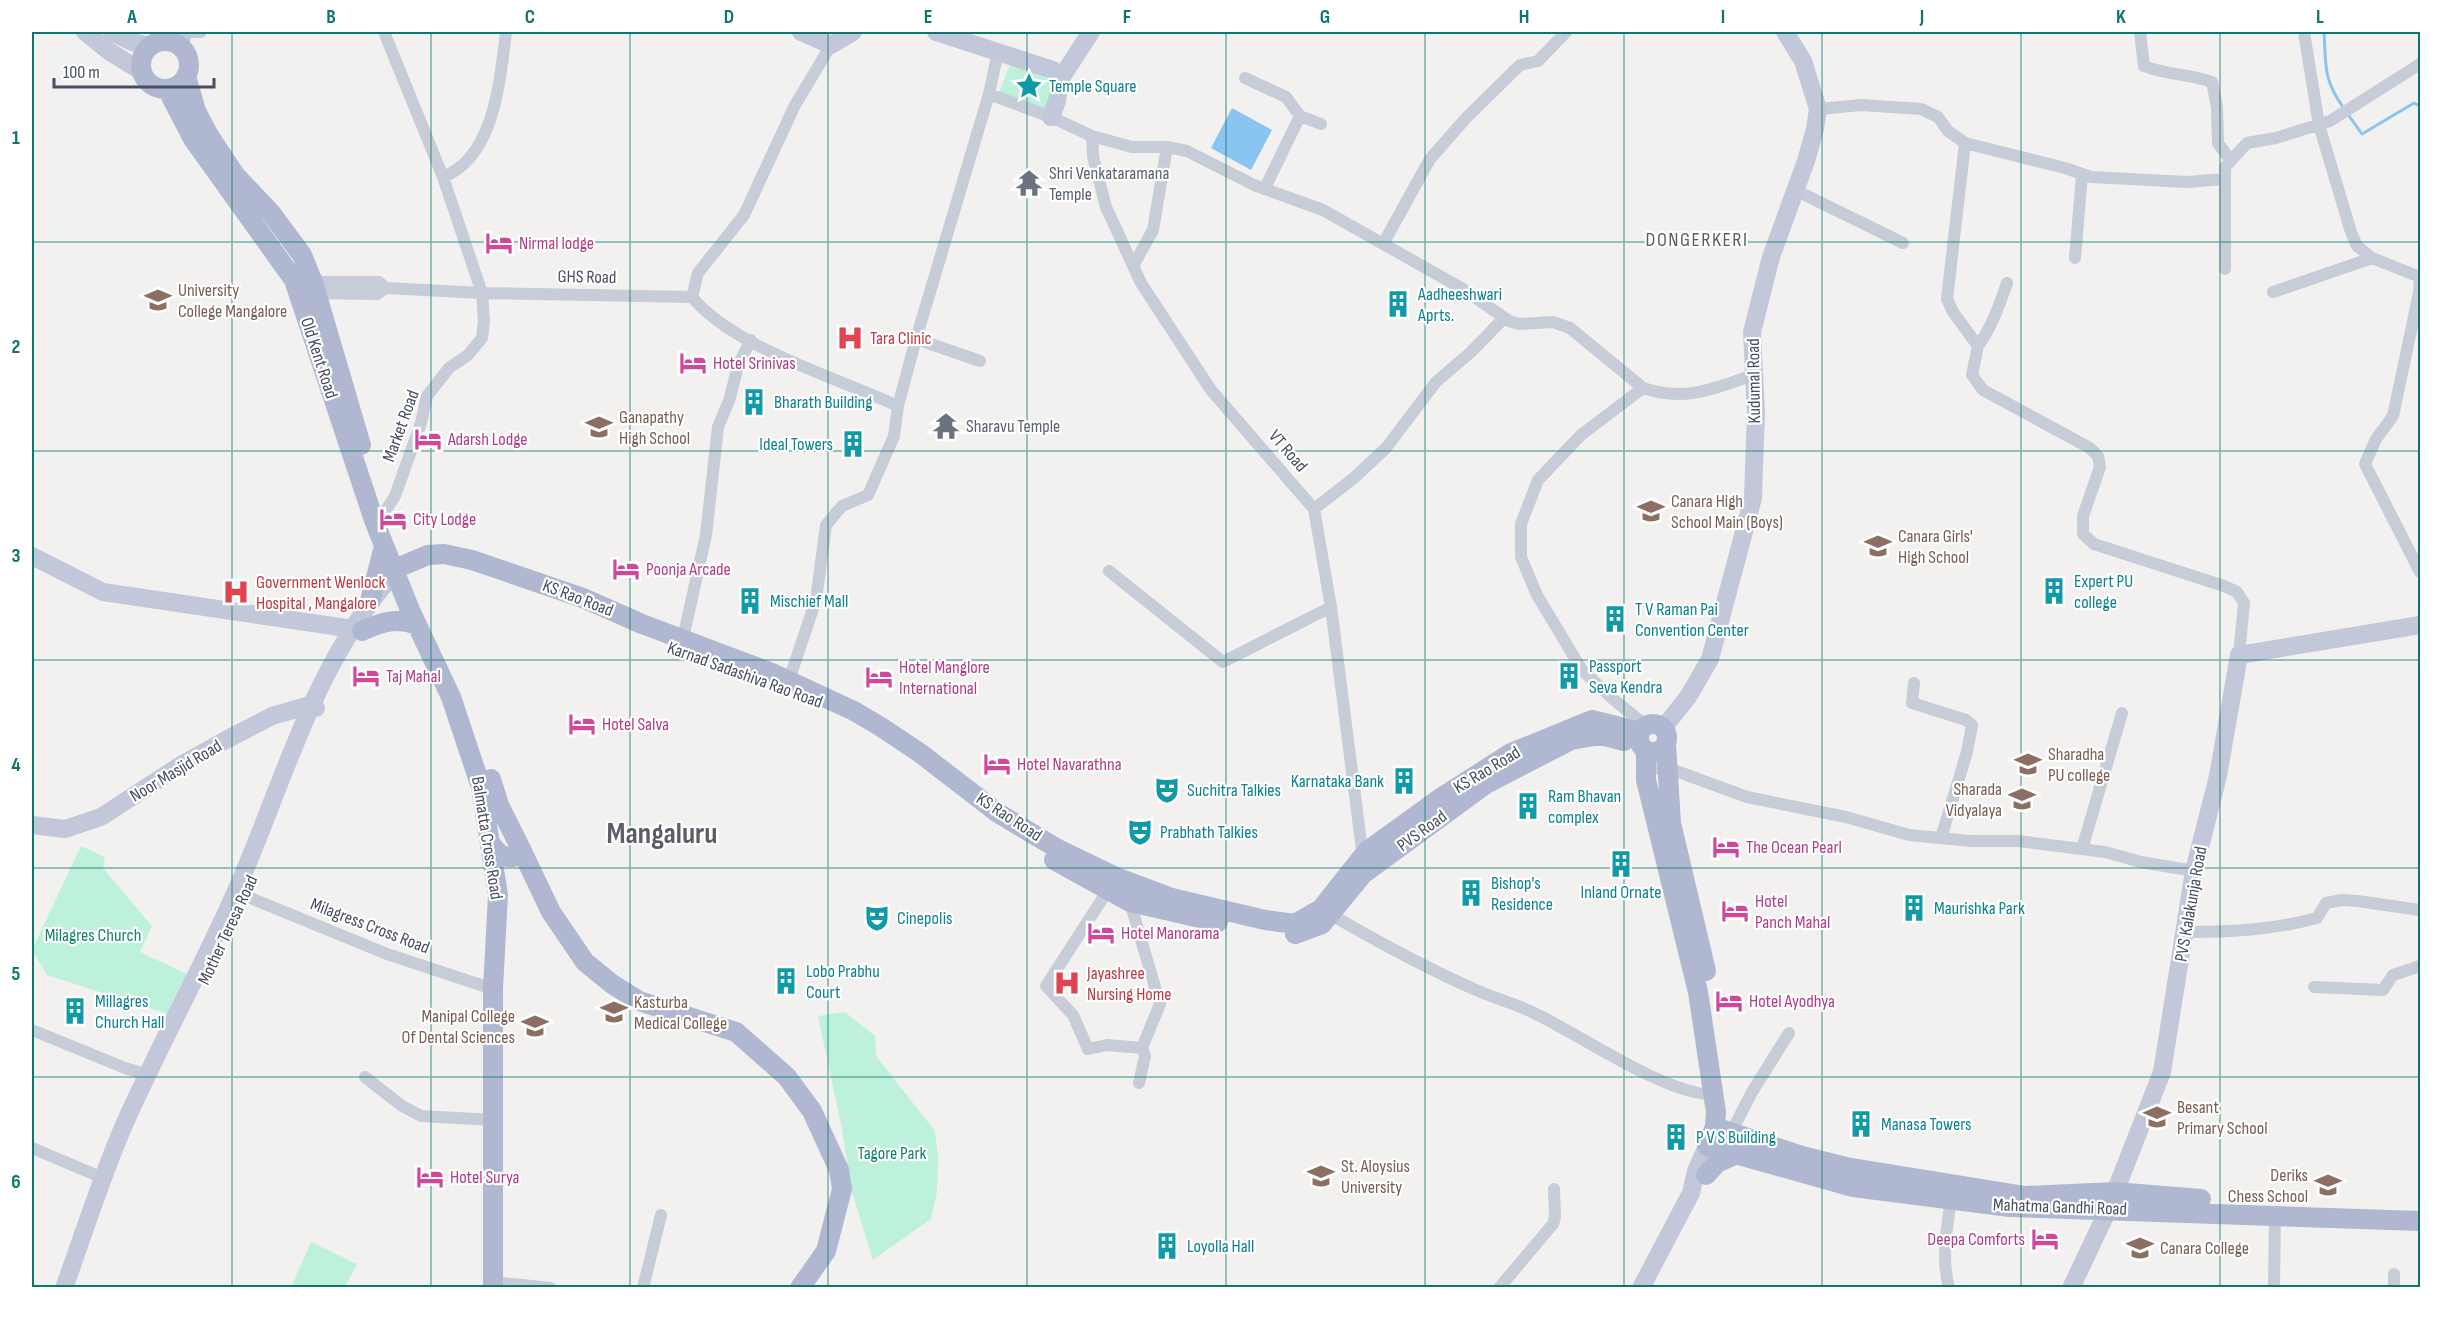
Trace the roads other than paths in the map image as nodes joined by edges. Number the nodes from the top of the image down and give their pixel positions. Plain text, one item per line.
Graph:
1 (85, 32) edge
2 (112, 32) edge
3 (384, 32) edge
4 (506, 32) edge
5 (801, 32) edge
6 (853, 32) edge
7 (936, 32) edge
8 (1091, 32) edge
9 (1785, 32) edge
10 (2140, 32) edge
11 (2304, 32) edge
12 (1560, 33) edge
13 (175, 36) edge
14 (831, 45) junction
15 (998, 52) junction
16 (2421, 64) edge
17 (141, 71) junction
18 (186, 76) junction
19 (1061, 78) junction
20 (1245, 78) dead end
21 (167, 89) junction
22 (989, 94) junction
23 (1818, 109) junction
24 (1300, 116) junction
25 (1051, 117) junction
26 (2325, 123) junction
27 (1321, 124) dead end
28 (1092, 136) junction
29 (1965, 143) junction
30 (1167, 147) junction
31 (2231, 160) junction
32 (2082, 175) junction
33 (443, 177) junction
34 (2224, 179) junction
35 (1265, 188) junction
36 (1795, 190) junction
37 (1903, 243) dead end
38 (1383, 244) junction
39 (2075, 258) dead end
40 (2372, 258) junction
41 (1133, 266) junction
42 (2225, 269) dead end
43 (2007, 283) dead end
44 (309, 290) junction
45 (2273, 292) dead end
46 (482, 293) junction
47 (692, 297) junction
48 (1504, 318) junction
49 (916, 339) junction
50 (751, 340) junction
51 (1978, 346) junction
52 (980, 361) dead end
53 (1753, 375) junction
54 (1643, 388) junction
55 (898, 406) junction
56 (1314, 509) junction
57 (383, 515) junction
58 (384, 546) junction
59 (32, 556) edge
60 (1109, 571) dead end
61 (2421, 572) edge
62 (402, 574) junction
63 (370, 601) junction
64 (1330, 607) junction
65 (417, 625) junction
66 (2421, 625) edge
67 (356, 630) junction
68 (681, 646) junction
69 (2239, 655) junction
70 (789, 680) junction
71 (1914, 683) dead end
72 (315, 707) junction
73 (2122, 713) dead end
74 (1649, 742) junction
75 (1668, 768) junction
76 (32, 825) edge
77 (1941, 838) junction
78 (491, 844) junction
79 (519, 845) junction
80 (2082, 849) junction
81 (1365, 863) junction
82 (531, 868) junction
83 (2194, 871) junction
84 (1108, 890) junction
85 (1133, 893) junction
86 (241, 894) junction
87 (498, 895) junction
88 (2421, 910) edge
89 (1326, 919) junction
90 (2185, 932) junction
91 (2421, 966) edge
92 (2314, 987) dead end
93 (493, 989) junction
94 (32, 1030) edge
95 (1789, 1033) dead end
96 (1142, 1048) junction
97 (148, 1075) junction
98 (365, 1077) dead end
99 (1716, 1082) junction
100 (1139, 1083) dead end
101 (494, 1120) junction
102 (1728, 1135) junction
103 (32, 1148) edge
104 (1706, 1175) joint
105 (103, 1178) junction
106 (1554, 1189) dead end
107 (1691, 1193) junction
108 (1951, 1199) junction
109 (2111, 1201) junction
110 (2421, 1208) edge
111 (2275, 1214) junction
112 (661, 1215) dead end
113 (2421, 1221) edge
114 (2394, 1274) dead end
115 (493, 1285) edge
116 (64, 1287) edge
117 (76, 1287) edge
118 (551, 1287) edge
119 (643, 1287) edge
120 (800, 1287) edge
121 (1499, 1287) edge
122 (1641, 1287) edge
123 (1949, 1287) edge
124 (2071, 1287) edge
125 (2274, 1287) edge
126 (2394, 1287) edge

1 - 17 street
2 - 13 street
3 - 33 street, Market Road
4 - 33 street
5 - 14 street
6 - 14 street
7 - 15 street
8 - 19 street
9 - 23 street, Kudumal Road
10 - 31 street
11 - 26 street
12 - 38 street
13 - 17 main road
13 - 18 main road
14 - 47 street
15 - 19 street
15 - 22 street
16 - 26 street
17 - 21 main road
18 - 21 main road
18 - 44 main road
19 - 25 street
20 - 24 street
21 - 44 main road, Old Kent Road
22 - 25 street
22 - 49 street
23 - 29 street
23 - 36 street, Kudumal Road
24 - 27 street
24 - 35 street
25 - 28 street
26 - 31 street
26 - 40 street
28 - 30 street
28 - 41 street, VT Road
29 - 32 street
29 - 51 street
30 - 35 street
30 - 41 street
31 - 34 street
32 - 34 street
32 - 39 street
33 - 46 street, Market Road
34 - 42 street
35 - 38 street
36 - 37 street
36 - 53 street, Kudumal Road
38 - 48 street
40 - 45 street
40 - 61 street
41 - 56 street, VT Road
43 - 51 street
44 - 46 street, GHS Road
44 - 57 main road
44 - 58 main road, Old Kent Road
46 - 47 street, GHS Road
46 - 57 street, Market Road
47 - 50 street
48 - 54 street
48 - 56 street
49 - 52 street
49 - 55 street
50 - 55 street
50 - 68 street
51 - 69 street, PVS Kalakunja Road
53 - 54 street
53 - 74 street, Kudumal Road
54 - 74 street
55 - 70 street
56 - 64 street
57 - 62 main road
58 - 62 main road, Old Kent Road
58 - 63 main road
59 - 67 street
60 - 64 street
62 - 63 street
62 - 65 main road, Balmatta Cross Road
62 - 67 street
62 - 68 main road, Karnad Sadashiva Rao Road
62 - 79 main road
63 - 67 street
64 - 81 street
65 - 67 main road
65 - 78 main road, Balmatta Cross Road
66 - 69 street
67 - 72 street
68 - 70 main road, KS Rao Road
68 - 84 main road, Karnad Sadashiva Rao Road
69 - 83 street, PVS Kalakunja Road
70 - 85 main road, KS Rao Road
71 - 77 street
72 - 76 street, Noor Masjid Road
72 - 86 street
73 - 80 street
74 - 75 main road
74 - 81 main road, PVS Road
74 - 99 main road
75 - 77 street
75 - 99 main road
77 - 80 street
78 - 79 main road
78 - 87 main road, Balmatta Cross Road
79 - 82 main road
80 - 83 street
81 - 85 main road, KS Rao Road
81 - 89 main road, PVS Road
82 - 87 main road
82 - 120 main road
83 - 90 street, PVS Kalakunja Road
84 - 85 main road, Karnad Sadashiva Rao Road
84 - 96 street
85 - 89 main road, Karnad Sadashiva Rao Road
85 - 96 street
86 - 93 street, Milagress Cross Road
86 - 97 street
86 - 117 street, Mother Teresa Road
87 - 93 main road, Balmatta Cross Road
88 - 90 street
89 - 99 street
90 - 109 street, PVS Kalakunja Road
91 - 92 street
93 - 101 main road, Balmatta Cross Road
94 - 97 street
95 - 102 street
96 - 100 street
97 - 105 street
98 - 101 street
99 - 102 main road
101 - 115 main road, Balmatta Cross Road
102 - 104 main road
102 - 107 street
102 - 108 main road, Mahatma Gandhi Road
102 - 109 main road, Mahatma Gandhi Road
103 - 105 street
104 - 107 street
105 - 116 street
106 - 121 street
107 - 122 street
108 - 109 main road, Mahatma Gandhi Road
108 - 123 street
109 - 110 main road, Mahatma Gandhi Road
109 - 111 main road, Mahatma Gandhi Road
109 - 124 street, PVS Kalakunja Road
111 - 113 main road, Mahatma Gandhi Road
111 - 125 street
112 - 119 street
114 - 126 street
115 - 118 street

